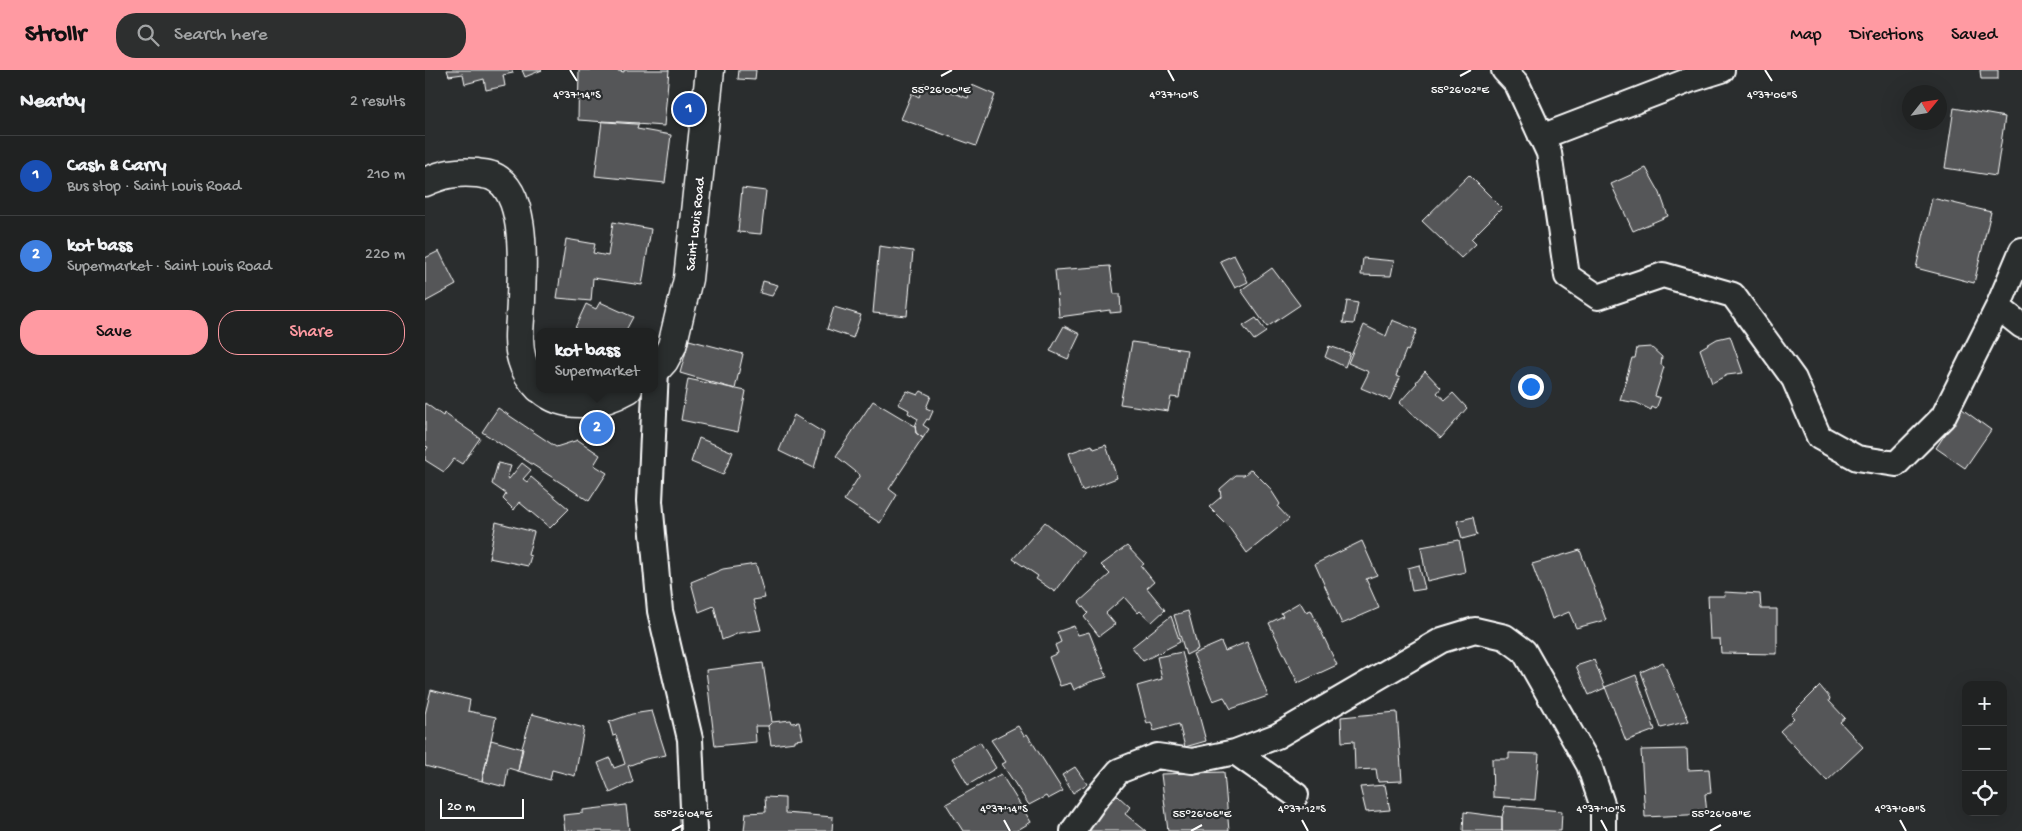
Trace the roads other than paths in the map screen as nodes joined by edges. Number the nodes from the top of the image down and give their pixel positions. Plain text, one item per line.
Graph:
1 (710, 70) edge
2 (1504, 70) edge
3 (1722, 70) edge
4 (1541, 137) junction
5 (425, 182) edge
6 (2022, 250) edge
7 (1998, 307) junction
8 (2022, 326) edge
9 (658, 367) edge
10 (536, 385) edge
11 (546, 393) edge
12 (620, 393) edge
13 (654, 393) edge
14 (1235, 752) junction
15 (1295, 794) dead end
16 (694, 831) edge
17 (1073, 831) edge
18 (1603, 831) edge

1 - 9 main road, Saint Louis Road
2 - 4 street
3 - 4 street
4 - 7 street
5 - 10 main road
6 - 7 street
7 - 8 street
11 - 12 main road
13 - 16 street
14 - 15 street
14 - 17 street
14 - 18 street

